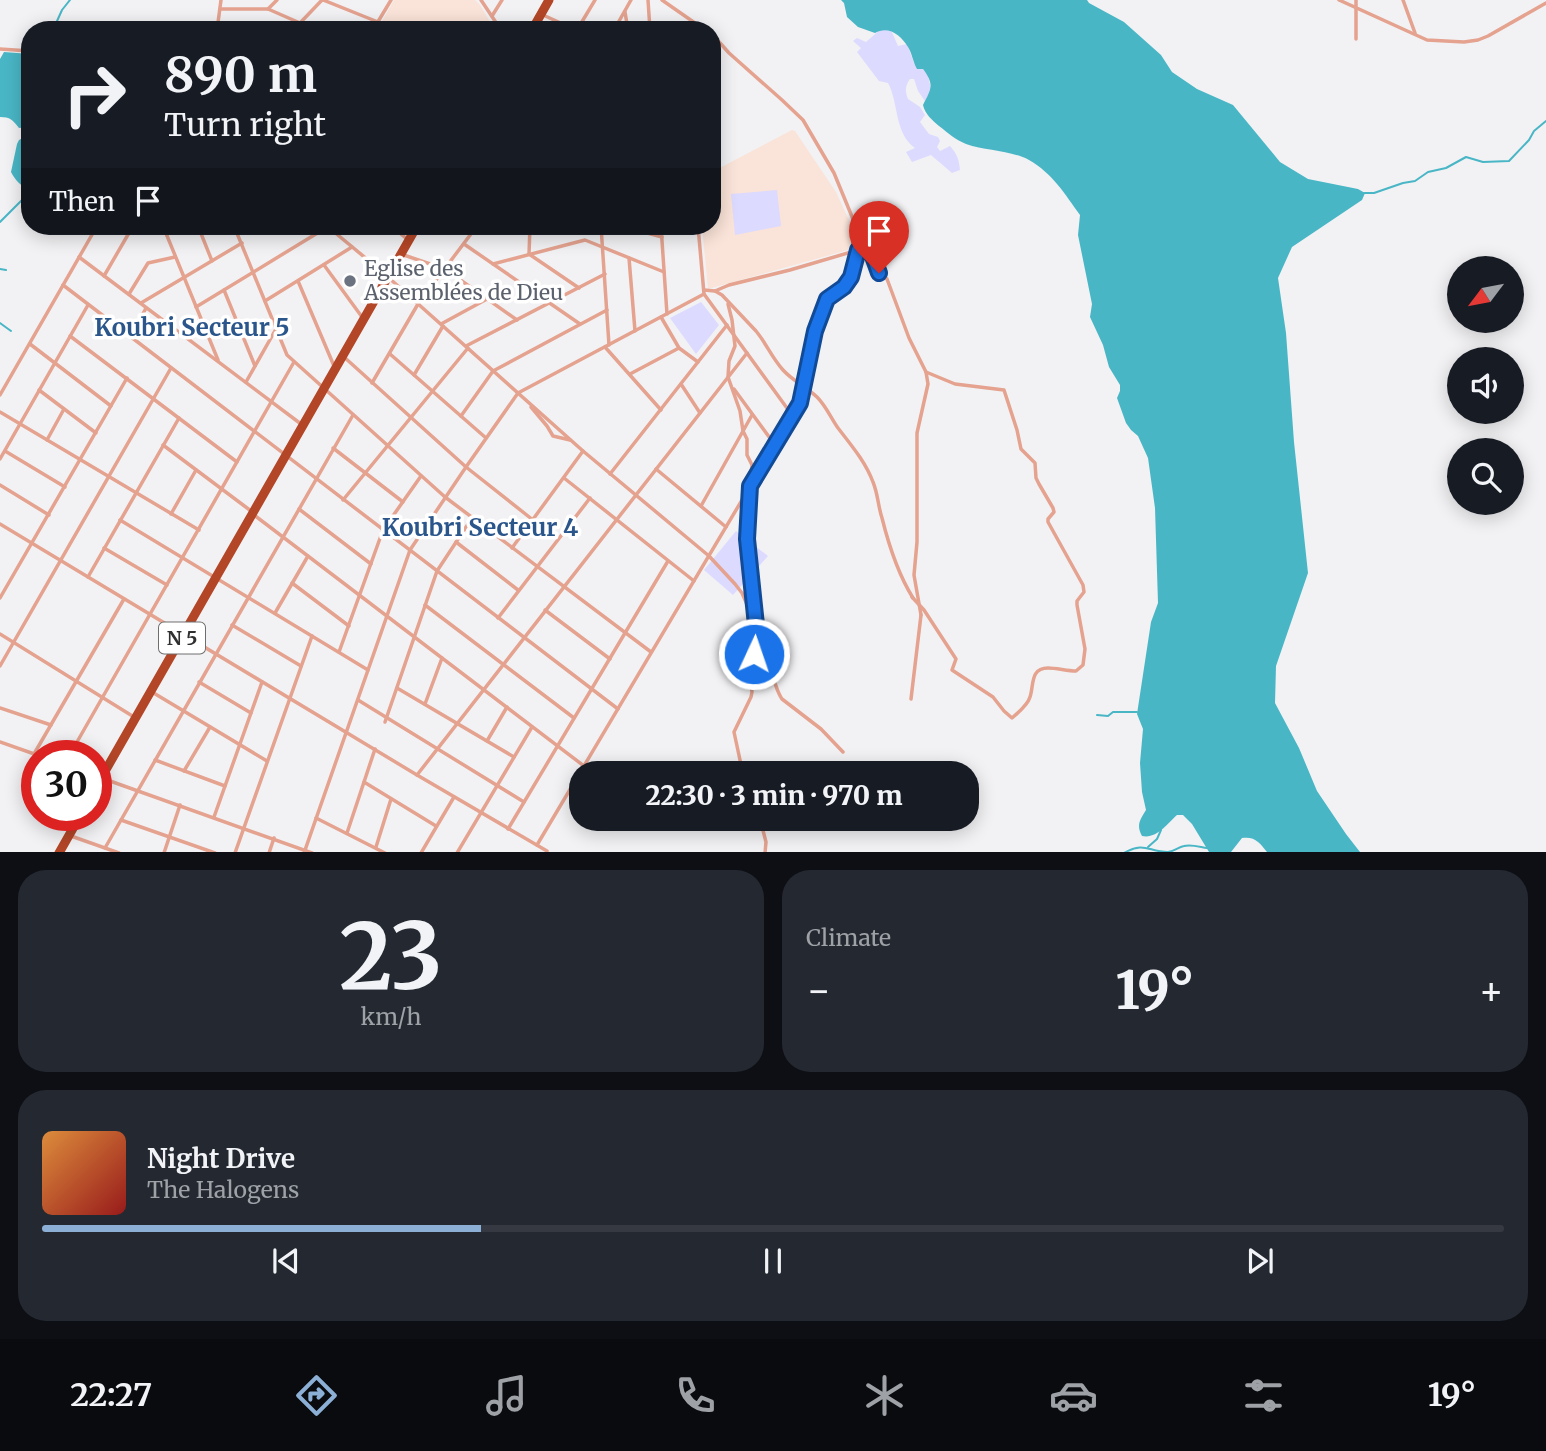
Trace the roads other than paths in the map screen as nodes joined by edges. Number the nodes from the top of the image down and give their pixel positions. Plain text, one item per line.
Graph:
1 (221, 0) edge
2 (278, 0) edge
3 (323, 0) edge
4 (391, 0) edge
5 (481, 0) edge
6 (502, 0) edge
7 (549, 0) edge
8 (594, 0) edge
9 (631, 0) edge
10 (648, 0) edge
11 (662, 0) edge
12 (1339, 0) edge
13 (1356, 0) edge
14 (1403, 0) edge
15 (1546, 3) edge
16 (220, 9) junction
17 (268, 9) junction
18 (1356, 9) junction
19 (625, 10) junction
20 (541, 14) junction
21 (492, 16) junction
22 (218, 21) edge
23 (293, 21) edge
24 (307, 21) edge
25 (376, 21) edge
26 (379, 21) edge
27 (495, 21) edge
28 (537, 21) edge
29 (557, 21) edge
30 (582, 21) edge
31 (619, 21) edge
32 (627, 21) edge
33 (649, 21) edge
34 (692, 21) edge
35 (1416, 35) junction
36 (1356, 38) dead end
37 (721, 44) edge
38 (0, 49) edge
39 (21, 50) edge
40 (92, 235) edge
41 (128, 235) edge
42 (167, 235) edge
43 (202, 235) edge
44 (238, 235) edge
45 (313, 235) edge
46 (338, 235) edge
47 (403, 235) edge
48 (412, 235) edge
49 (471, 235) edge
50 (530, 235) edge
51 (602, 235) edge
52 (655, 235) edge
53 (699, 235) edge
54 (860, 236) junction
55 (662, 237) joint
56 (409, 240) junction
57 (242, 243) junction
58 (464, 244) junction
59 (352, 247) junction
60 (603, 247) junction
61 (858, 250) junction
62 (401, 254) junction
63 (529, 254) junction
64 (79, 257) junction
65 (176, 257) junction
66 (629, 258) junction
67 (212, 261) junction
68 (493, 264) junction
69 (324, 265) junction
70 (445, 269) junction
71 (253, 272) junction
72 (664, 272) junction
73 (605, 274) junction
74 (104, 276) junction
75 (387, 277) junction
76 (184, 278) junction
77 (298, 281) junction
78 (63, 285) junction
79 (579, 288) junction
80 (224, 290) junction
81 (715, 291) junction
82 (704, 292) junction
83 (129, 294) junction
84 (486, 299) junction
85 (265, 301) junction
86 (728, 302) junction
87 (141, 303) junction
88 (550, 303) junction
89 (418, 304) junction
90 (88, 305) junction
91 (147, 307) junction
92 (196, 307) junction
93 (607, 310) junction
94 (667, 314) junction
95 (661, 317) junction
96 (363, 319) junction
97 (517, 320) junction
98 (580, 324) junction
99 (442, 325) junction
100 (727, 326) junction
101 (276, 329) junction
102 (635, 331) junction
103 (71, 336) junction
104 (735, 336) junction
105 (131, 337) junction
106 (30, 344) junction
107 (607, 346) junction
108 (467, 347) junction
109 (679, 348) junction
110 (747, 353) junction
111 (390, 354) junction
112 (342, 356) junction
113 (219, 362) junction
114 (294, 362) junction
115 (698, 362) junction
116 (55, 363) junction
117 (256, 366) junction
118 (171, 368) junction
119 (335, 368) junction
120 (493, 371) junction
121 (926, 372) junction
122 (630, 374) junction
123 (415, 375) junction
124 (727, 378) junction
125 (127, 379) junction
126 (246, 382) junction
127 (372, 383) junction
128 (681, 384) junction
129 (731, 385) junction
130 (802, 386) junction
131 (323, 389) junction
132 (39, 390) junction
133 (433, 391) junction
134 (518, 393) junction
135 (0, 395) edge
136 (153, 399) junction
137 (272, 402) junction
138 (528, 402) junction
139 (111, 406) junction
140 (64, 409) junction
141 (661, 410) junction
142 (0, 412) edge
143 (700, 413) junction
144 (353, 415) junction
145 (752, 415) junction
146 (792, 415) junction
147 (461, 416) junction
148 (178, 418) junction
149 (411, 418) junction
150 (20, 424) junction
151 (303, 425) junction
152 (743, 431) junction
153 (255, 432) junction
154 (96, 433) junction
155 (486, 438) junction
156 (47, 440) junction
157 (570, 440) junction
158 (163, 445) junction
159 (775, 445) junction
160 (387, 446) junction
161 (333, 448) junction
162 (5, 451) junction
163 (583, 452) junction
164 (285, 456) junction
165 (0, 459) edge
166 (81, 460) junction
167 (237, 462) junction
168 (466, 467) junction
169 (656, 469) junction
170 (197, 470) junction
171 (365, 473) junction
172 (610, 474) junction
173 (421, 476) junction
174 (108, 477) junction
175 (564, 478) junction
176 (316, 479) junction
177 (0, 485) edge
178 (750, 486) junction
179 (65, 487) junction
180 (222, 489) junction
181 (136, 493) junction
182 (635, 495) junction
183 (445, 497) junction
184 (343, 499) junction
185 (590, 499) junction
186 (403, 502) junction
187 (701, 506) junction
188 (299, 509) junction
189 (253, 513) junction
190 (171, 514) junction
191 (49, 515) junction
192 (472, 518) junction
193 (120, 520) junction
194 (533, 520) junction
195 (616, 520) junction
196 (0, 524) edge
197 (726, 527) junction
198 (199, 530) junction
199 (383, 530) junction
200 (283, 537) junction
201 (456, 542) junction
202 (33, 543) junction
203 (104, 548) junction
204 (512, 548) junction
205 (410, 550) junction
206 (308, 556) junction
207 (709, 556) junction
208 (183, 557) junction
209 (60, 560) junction
210 (668, 561) junction
211 (371, 564) junction
212 (537, 566) junction
213 (437, 571) junction
214 (88, 577) junction
215 (216, 578) junction
216 (694, 581) junction
217 (292, 583) junction
218 (167, 585) junction
219 (564, 586) junction
220 (519, 590) junction
221 (360, 595) junction
222 (248, 597) junction
223 (912, 597) junction
224 (0, 598) edge
225 (124, 599) junction
226 (919, 604) junction
227 (425, 605) junction
228 (545, 610) junction
229 (275, 613) junction
230 (150, 615) junction
231 (921, 615) junction
232 (387, 616) junction
233 (498, 618) junction
234 (232, 625) junction
235 (756, 625) junction
236 (349, 626) junction
237 (625, 633) junction
238 (0, 634) edge
239 (184, 635) junction
240 (312, 636) junction
241 (414, 637) junction
242 (524, 638) junction
243 (13, 642) junction
244 (339, 652) junction
245 (652, 652) junction
246 (215, 654) junction
247 (442, 658) junction
248 (610, 659) junction
249 (503, 664) junction
250 (762, 665) dead end
251 (0, 666) edge
252 (301, 666) junction
253 (368, 670) junction
254 (76, 681) junction
255 (199, 682) junction
256 (262, 682) junction
257 (397, 688) junction
258 (483, 689) junction
259 (592, 689) junction
260 (151, 691) junction
261 (102, 698) junction
262 (290, 698) junction
263 (911, 698) dead end
264 (358, 700) junction
265 (425, 704) junction
266 (507, 707) junction
267 (0, 708) edge
268 (618, 709) junction
269 (183, 710) junction
270 (251, 713) junction
271 (136, 718) junction
272 (574, 718) junction
273 (386, 720) junction
274 (457, 723) junction
275 (51, 725) junction
276 (210, 727) junction
277 (532, 727) junction
278 (346, 732) junction
279 (42, 740) edge
280 (78, 740) edge
281 (487, 741) junction
282 (0, 742) edge
283 (240, 744) junction
284 (558, 746) junction
285 (437, 748) junction
286 (21, 749) edge
287 (375, 750) junction
288 (843, 752) dead end
289 (112, 756) edge
290 (514, 757) junction
291 (155, 760) junction
292 (267, 761) junction
293 (578, 761) edge
294 (587, 761) edge
295 (740, 761) edge
296 (184, 771) junction
297 (417, 775) junction
298 (112, 781) edge
299 (364, 782) junction
300 (497, 785) junction
301 (225, 786) junction
302 (138, 790) junction
303 (569, 791) edge
304 (454, 797) junction
305 (391, 799) junction
306 (524, 802) junction
307 (180, 805) junction
308 (481, 813) junction
309 (214, 817) junction
310 (316, 818) junction
311 (121, 820) junction
312 (436, 826) junction
313 (244, 827) junction
314 (508, 829) junction
315 (71, 831) edge
316 (763, 831) edge
317 (347, 833) junction
318 (69, 835) junction
319 (170, 837) junction
320 (274, 838) junction
321 (537, 845) junction
322 (375, 847) junction
323 (105, 848) junction
324 (304, 851) edge
325 (547, 851) edge
326 (59, 852) edge
327 (119, 852) edge
328 (164, 852) edge
329 (215, 852) edge
330 (235, 852) edge
331 (269, 852) edge
332 (312, 852) edge
333 (386, 852) edge
334 (421, 852) edge
335 (457, 852) edge
336 (765, 852) edge

1 - 16 street
2 - 17 street
3 - 24 street
3 - 25 street
4 - 26 street
5 - 21 street
6 - 21 street
7 - 20 highway
8 - 30 street
9 - 19 street
10 - 33 street
11 - 34 street
12 - 18 street
13 - 18 street
14 - 35 street
15 - 35 street
16 - 17 street
16 - 22 street
17 - 23 street
18 - 35 street
18 - 36 street
19 - 31 street
19 - 32 street
20 - 28 highway
20 - 29 street
21 - 27 street
37 - 54 street
38 - 39 street
40 - 64 street
41 - 74 street
42 - 65 street
43 - 67 street
44 - 57 street
45 - 71 street
46 - 59 street
47 - 56 street
48 - 56 highway, N 5
49 - 58 street
50 - 63 street
51 - 60 street
52 - 55 street
53 - 82 street
54 - 61 street
54 - 121 street
55 - 72 street
56 - 62 highway, N 5
57 - 67 street
57 - 71 street
58 - 68 street
58 - 70 street
59 - 69 street
59 - 75 street
60 - 63 street
60 - 66 street
60 - 73 street
61 - 81 street
61 - 130 street
62 - 70 street
62 - 75 highway, N 5
63 - 68 street
63 - 79 street
64 - 74 street
64 - 78 street
65 - 76 street
65 - 83 street
66 - 72 street
66 - 102 street
67 - 76 street
68 - 88 street
69 - 77 street
69 - 96 street
70 - 84 street
70 - 89 street
71 - 80 street
71 - 85 street
72 - 94 street
73 - 79 street
73 - 93 street
74 - 83 street
75 - 89 street
75 - 96 highway, N 5
76 - 87 street
76 - 92 street
77 - 85 street
77 - 119 street
78 - 90 street
78 - 106 street
79 - 88 street
80 - 92 street
80 - 117 street
81 - 82 street
81 - 86 street
82 - 94 street
82 - 100 street
83 - 87 street
84 - 97 street
84 - 99 street
85 - 101 street
86 - 104 street
86 - 130 street
87 - 91 street
88 - 97 street
88 - 98 street
89 - 99 street
89 - 111 street
90 - 103 street
90 - 105 street
91 - 105 street
91 - 113 street
92 - 113 street
93 - 98 street
93 - 107 street
94 - 95 street
95 - 102 street
95 - 109 street
96 - 112 highway, N 5
97 - 108 street
98 - 120 street
99 - 108 street
99 - 123 street
100 - 104 street
100 - 115 street
101 - 114 street
101 - 117 street
102 - 107 street
103 - 116 street
103 - 125 street
104 - 110 street
104 - 124 street
105 - 118 street
106 - 116 street
106 - 135 street
107 - 122 street
107 - 134 street
108 - 120 street
108 - 133 street
109 - 115 street
109 - 122 street
110 - 124 street
110 - 146 street
111 - 123 street
111 - 127 street
112 - 119 highway, N 5
112 - 127 street
113 - 126 street
114 - 131 street
114 - 137 street
115 - 128 street
116 - 132 street
116 - 139 street
117 - 126 street
118 - 136 street
118 - 153 street
119 - 131 highway, N 5
120 - 134 street
120 - 147 street
121 - 226 street
121 - 226 street
122 - 141 street
123 - 133 street
124 - 129 street
124 - 143 street
125 - 136 street
125 - 139 street
126 - 137 street
127 - 149 street
128 - 141 street
128 - 143 street
129 - 145 street
129 - 152 street
130 - 146 street
130 - 223 street
131 - 144 street
131 - 151 highway, N 5
132 - 140 street
132 - 150 street
133 - 147 street
133 - 149 street
134 - 138 street
134 - 155 street
136 - 148 street
136 - 174 street
137 - 151 street
137 - 153 street
138 - 157 street
138 - 157 street
139 - 154 street
140 - 154 street
140 - 156 street
141 - 172 street
142 - 150 street
143 - 169 street
144 - 160 street
144 - 161 street
145 - 152 street
145 - 159 street
146 - 159 street
147 - 155 street
148 - 158 street
148 - 167 street
149 - 160 street
149 - 168 street
150 - 156 street
150 - 162 street
151 - 164 highway, N 5
152 - 178 street
152 - 187 street
153 - 164 street
153 - 167 street
154 - 166 street
155 - 168 street
156 - 166 street
157 - 163 street
158 - 170 street
158 - 181 street
159 - 178 street
160 - 171 street
160 - 173 street
161 - 171 street
161 - 176 street
162 - 165 street
162 - 179 street
163 - 172 street
163 - 175 street
164 - 176 street
164 - 189 highway, N 5
166 - 174 street
166 - 179 street
167 - 180 street
168 - 183 street
168 - 194 street
169 - 182 street
169 - 187 street
170 - 180 street
170 - 190 street
171 - 184 street
171 - 186 street
172 - 182 street
173 - 183 street
173 - 186 street
174 - 181 street
174 - 209 street
175 - 185 street
175 - 194 street
176 - 184 street
176 - 188 street
177 - 191 street
178 - 197 street
178 - 235 street
179 - 191 street
180 - 189 street
180 - 198 street
181 - 190 street
181 - 193 street
182 - 195 street
182 - 207 street
183 - 192 street
183 - 205 street
184 - 199 street
185 - 195 street
185 - 212 street
186 - 199 street
187 - 197 street
188 - 200 street
188 - 211 street
189 - 200 street
189 - 215 highway, N 5
190 - 198 street
191 - 202 street
192 - 201 street
192 - 204 street
193 - 203 street
193 - 208 street
194 - 204 street
195 - 210 street
195 - 219 street
196 - 202 street
197 - 207 street
198 - 208 street
199 - 205 street
199 - 211 street
200 - 206 street
200 - 222 street
201 - 213 street
201 - 220 street
202 - 209 street
202 - 224 street
203 - 214 street
203 - 218 street
204 - 212 street
205 - 213 street
205 - 232 street
206 - 217 street
206 - 221 street
207 - 216 street
207 - 235 street
208 - 215 street
208 - 218 street
209 - 214 street
209 - 243 street
210 - 216 street
210 - 237 street
211 - 221 street
212 - 219 street
212 - 220 street
213 - 227 street
213 - 233 street
214 - 225 street
215 - 222 street
215 - 239 highway, N 5
216 - 245 street
217 - 229 street
217 - 236 street
218 - 230 street
219 - 228 street
219 - 237 street
220 - 233 street
221 - 232 street
221 - 236 street
222 - 229 street
222 - 234 street
223 - 226 street
223 - 231 street
225 - 230 street
225 - 254 street
226 - 231 street
227 - 241 street
227 - 249 street
228 - 242 street
228 - 248 street
229 - 240 street
230 - 239 street
230 - 261 street
231 - 263 street
232 - 241 street
232 - 253 street
233 - 242 street
234 - 246 street
234 - 252 street
235 - 295 street
236 - 244 street
237 - 245 street
237 - 248 street
238 - 243 street
239 - 246 street
239 - 260 highway, N 5
240 - 244 street
240 - 252 street
241 - 247 street
241 - 257 street
242 - 249 street
242 - 259 street
243 - 251 street
243 - 254 street
244 - 253 street
245 - 268 street
246 - 255 street
246 - 256 street
247 - 258 street
247 - 265 street
248 - 259 street
249 - 258 street
249 - 272 street
250 - 288 street
252 - 262 street
253 - 264 street
254 - 261 street
254 - 275 street
255 - 269 street
255 - 270 street
256 - 262 street
256 - 270 street
257 - 265 street
257 - 273 street
258 - 266 street
258 - 274 street
259 - 268 street
259 - 272 street
260 - 269 street
260 - 271 highway, N 5
261 - 271 street
261 - 280 street
262 - 278 street
262 - 292 street
264 - 273 street
264 - 278 street
265 - 274 street
266 - 277 street
266 - 281 street
267 - 275 street
268 - 294 street
269 - 276 street
269 - 291 street
270 - 283 street
271 - 289 highway, N 5
272 - 284 street
273 - 285 street
274 - 281 street
274 - 285 street
275 - 279 street
276 - 283 street
276 - 296 street
277 - 284 street
277 - 290 street
278 - 287 street
278 - 310 street
281 - 290 street
282 - 286 street
283 - 292 street
283 - 301 street
284 - 293 street
284 - 306 street
285 - 297 street
285 - 300 street
287 - 297 street
287 - 299 street
290 - 300 street
291 - 296 street
291 - 302 street
292 - 313 street
296 - 301 street
297 - 304 street
298 - 302 street
299 - 305 street
299 - 317 street
300 - 306 street
300 - 308 street
301 - 309 street
302 - 307 street
302 - 311 street
303 - 321 street
304 - 308 street
304 - 312 street
305 - 312 street
305 - 322 street
306 - 314 street
307 - 309 street
307 - 319 street
308 - 314 street
308 - 335 street
309 - 313 street
310 - 317 street
310 - 324 street
311 - 319 street
311 - 323 street
312 - 334 street
313 - 320 street
313 - 330 street
314 - 321 street
315 - 318 highway
316 - 336 street
317 - 322 street
318 - 323 street
318 - 326 highway
319 - 328 street
319 - 329 street
320 - 324 street
320 - 331 street
321 - 325 street
322 - 333 street
323 - 327 street
324 - 332 street

